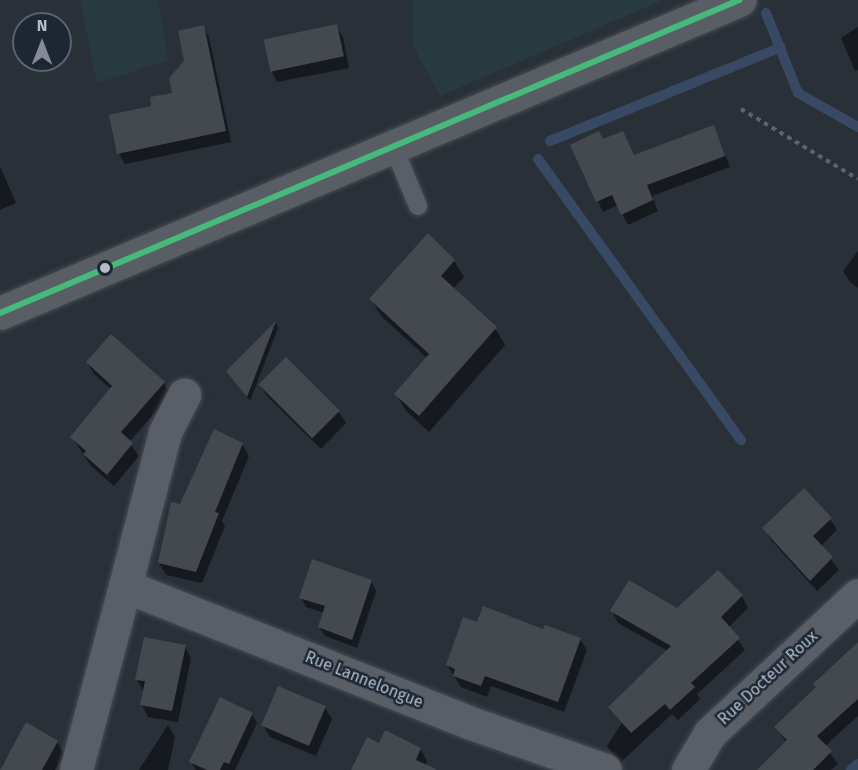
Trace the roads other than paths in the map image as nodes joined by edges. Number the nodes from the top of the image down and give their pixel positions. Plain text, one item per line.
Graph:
1 (739, 0) edge
2 (393, 146) junction
3 (418, 206) dead end
4 (0, 313) edge
5 (184, 395) dead end
6 (125, 586) junction
7 (858, 595) edge
8 (76, 770) edge
9 (605, 770) edge
10 (688, 770) edge

1 - 2 main road
2 - 3 lane
2 - 4 main road
5 - 6 street
6 - 8 street
6 - 9 street, Rue Lannelongue
7 - 10 street, Rue Docteur Roux

